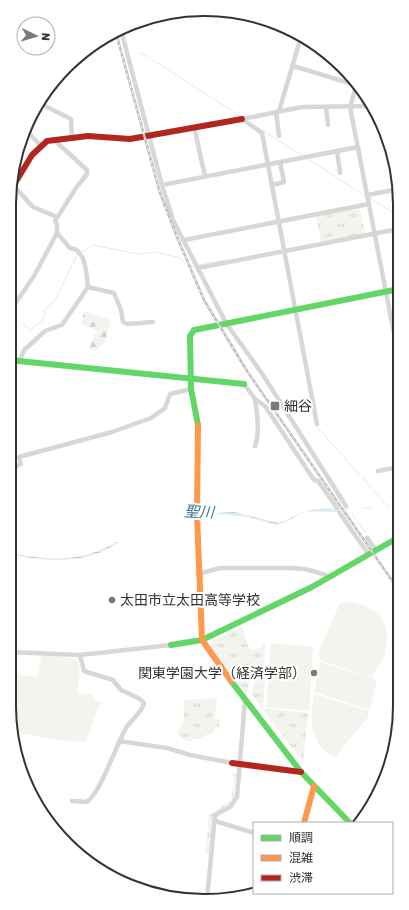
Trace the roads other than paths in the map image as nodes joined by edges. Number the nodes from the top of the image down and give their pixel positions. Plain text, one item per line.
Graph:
1 (122, 34) edge
2 (300, 42) edge
3 (293, 66) junction
4 (347, 81) edge
5 (355, 91) edge
6 (44, 106) edge
7 (365, 106) edge
8 (326, 107) junction
9 (350, 107) junction
10 (278, 111) junction
11 (242, 119) junction
12 (328, 125) dead end
13 (194, 128) junction
14 (29, 134) edge
15 (148, 136) junction
16 (279, 136) dead end
17 (72, 138) junction
18 (53, 140) junction
19 (40, 145) junction
20 (358, 147) junction
21 (337, 151) junction
22 (280, 162) junction
23 (268, 164) junction
24 (340, 173) dead end
25 (205, 176) junction
26 (18, 178) edge
27 (162, 185) junction
28 (272, 185) junction
29 (16, 189) edge
30 (393, 191) edge
31 (368, 195) junction
32 (369, 204) junction
33 (57, 217) junction
34 (279, 222) junction
35 (393, 230) edge
36 (57, 233) junction
37 (375, 234) junction
38 (184, 240) junction
39 (285, 252) junction
40 (198, 268) junction
41 (88, 287) junction
42 (393, 290) edge
43 (386, 291) junction
44 (16, 303) edge
45 (296, 308) junction
46 (153, 322) dead end
47 (226, 322) junction
48 (393, 328) edge
49 (16, 361) edge
50 (20, 361) junction
51 (191, 379) junction
52 (244, 384) joint
53 (191, 389) junction
54 (255, 398) junction
55 (317, 424) dead end
56 (255, 446) dead end
57 (16, 466) edge
58 (393, 468) edge
59 (378, 471) dead end
60 (346, 506) dead end
61 (367, 538) dead end
62 (393, 540) edge
63 (376, 550) junction
64 (368, 555) junction
65 (198, 574) junction
66 (329, 577) junction
67 (202, 640) junction
68 (171, 645) joint
69 (16, 652) edge
70 (80, 655) junction
71 (245, 700) junction
72 (119, 740) junction
73 (232, 763) joint
74 (238, 765) junction
75 (301, 772) junction
76 (314, 786) junction
77 (72, 801) dead end
78 (215, 821) junction
79 (304, 822) edge
80 (347, 822) edge
81 (253, 833) edge
82 (207, 894) edge

1 - 15 street
2 - 3 street
3 - 4 street
3 - 10 street
5 - 9 street
6 - 17 street
7 - 9 street
8 - 9 street
8 - 10 street
8 - 12 street
9 - 20 street
10 - 11 street
10 - 16 street
11 - 13 street
11 - 23 street
13 - 15 street
13 - 25 street
14 - 19 street
15 - 17 street
15 - 27 street
17 - 18 street
18 - 19 street
18 - 33 street
19 - 26 street
20 - 21 street
20 - 31 street
21 - 22 street
21 - 24 street
22 - 23 street
22 - 28 street
23 - 25 street
23 - 28 street
25 - 27 street
27 - 38 street
28 - 34 street
29 - 33 street
30 - 31 street
31 - 32 street
32 - 34 street
32 - 37 street
33 - 36 street
34 - 38 street
34 - 39 street
35 - 37 street
36 - 41 street
36 - 44 street
37 - 39 street
37 - 43 street
38 - 40 street
39 - 40 street
39 - 45 street
40 - 47 street
41 - 46 street
41 - 50 street
42 - 43 street
43 - 45 street
43 - 48 street
45 - 47 street
45 - 55 street
47 - 51 street
47 - 60 street
49 - 50 street
50 - 51 street
51 - 52 street
51 - 53 street
52 - 54 street
53 - 57 street
53 - 65 street
54 - 56 street
54 - 64 street
58 - 59 street
61 - 63 street
62 - 63 street
63 - 64 street
64 - 66 street
65 - 66 street
65 - 67 street
66 - 67 street
67 - 68 street
67 - 71 street
68 - 70 street
69 - 70 street
70 - 72 street
71 - 74 street
71 - 75 street
72 - 73 street
72 - 77 street
73 - 74 street
74 - 75 street
74 - 78 street
75 - 76 street
76 - 79 street
76 - 80 street
78 - 81 street
78 - 82 street

